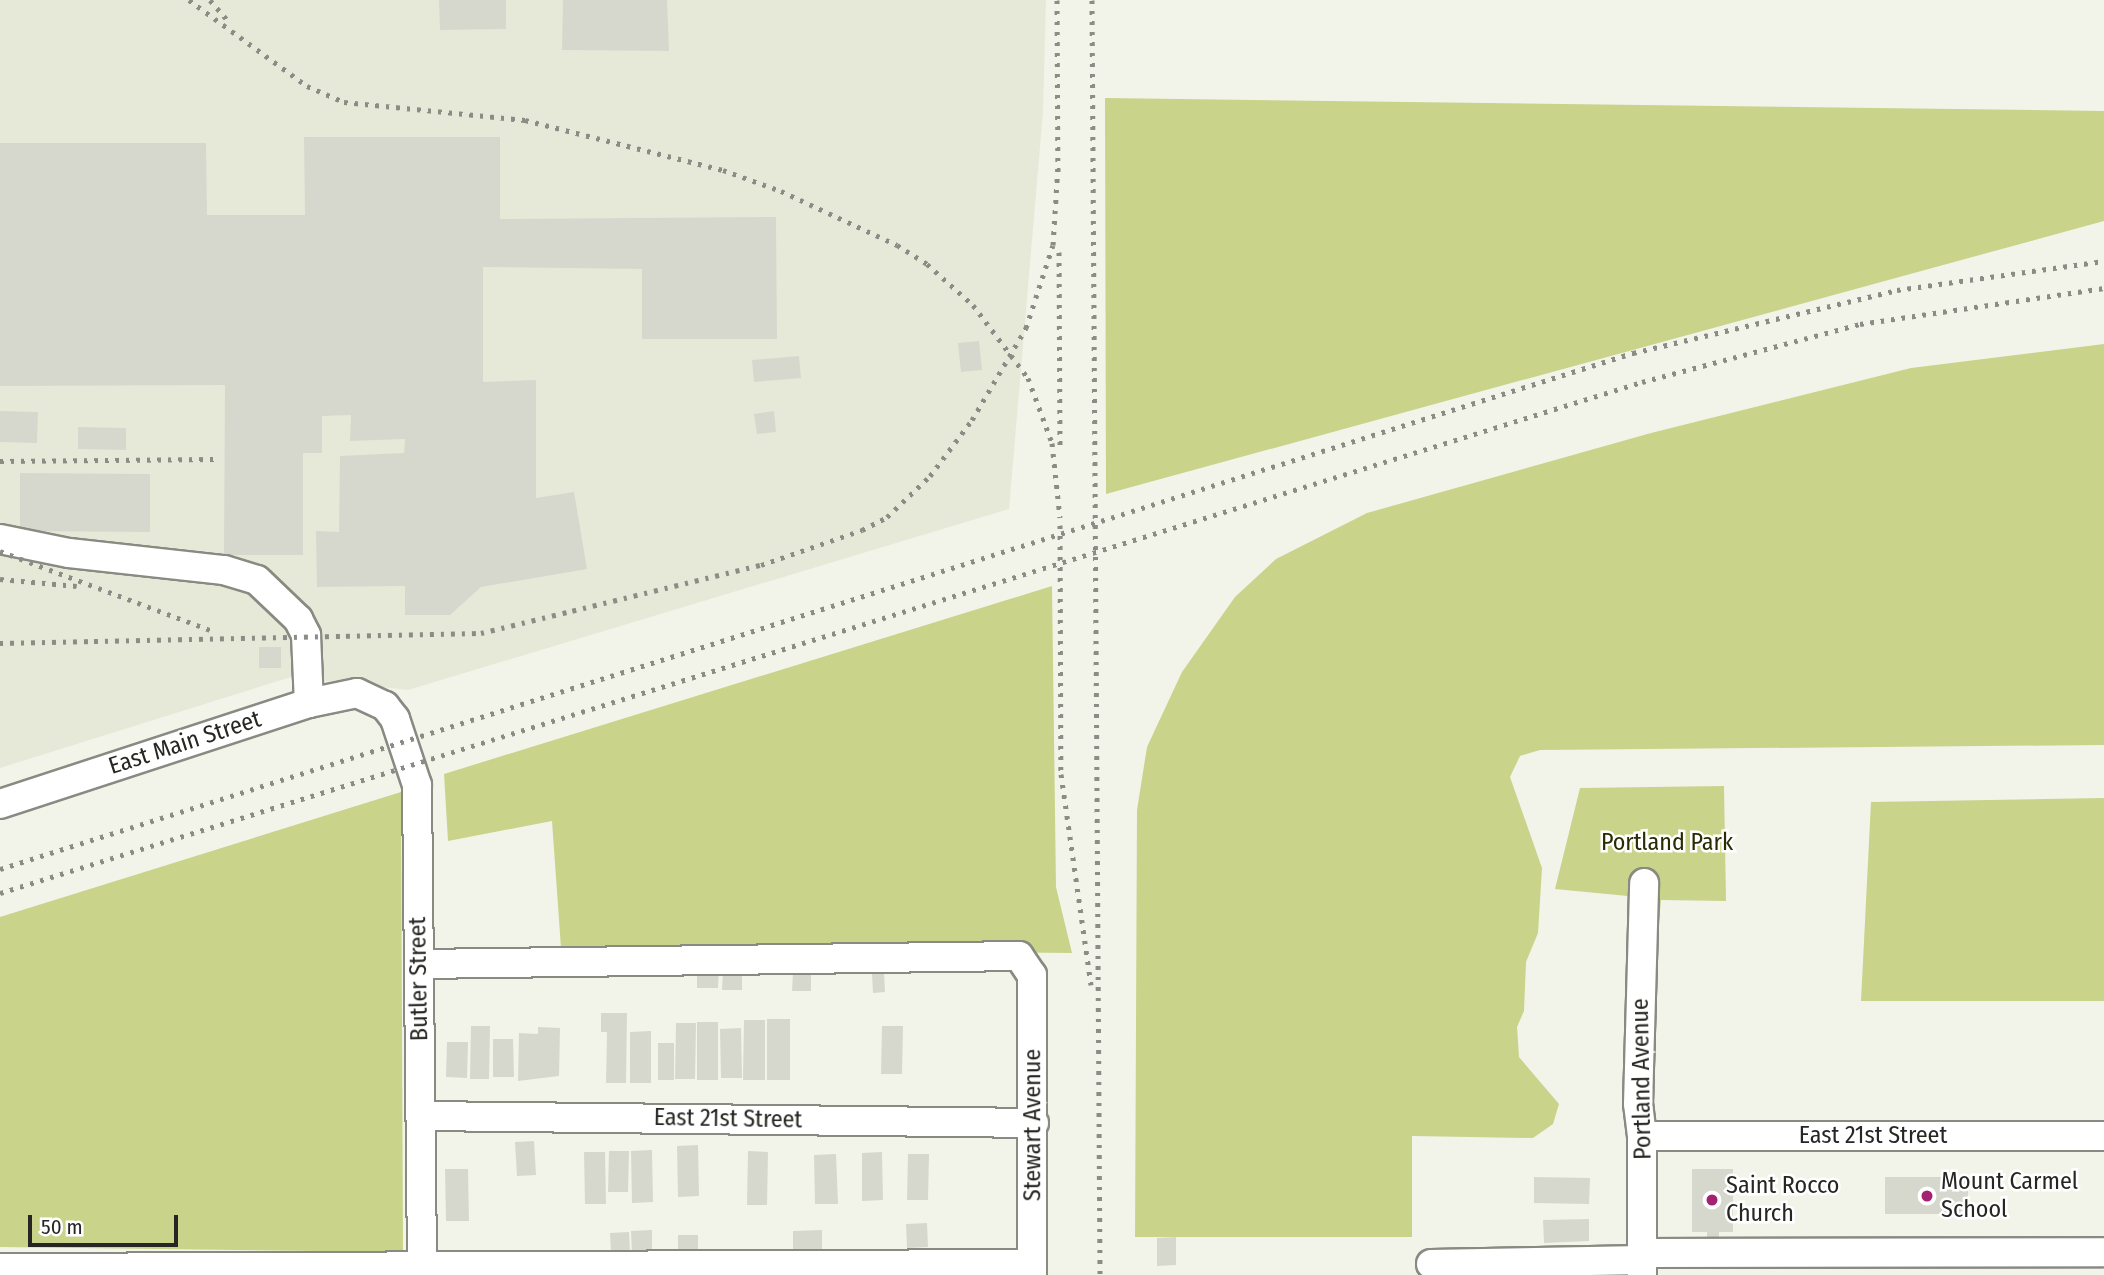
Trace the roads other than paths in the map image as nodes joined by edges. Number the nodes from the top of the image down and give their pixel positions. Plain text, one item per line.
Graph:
1 (0, 539) edge
2 (372, 697) joint
3 (309, 703) junction
4 (0, 804) edge
5 (1644, 883) dead end
6 (419, 964) junction
7 (421, 1116) junction
8 (1034, 1123) junction
9 (1642, 1136) junction
10 (2104, 1136) edge
11 (2104, 1252) edge
12 (1642, 1263) edge
13 (1431, 1264) dead end
14 (1814, 1264) edge
15 (0, 1268) edge
16 (1032, 1269) edge
17 (422, 1271) edge

1 - 3 street
2 - 3 street, East Main Street
2 - 6 street, Butler Street
3 - 4 street, East Main Street
5 - 9 street, Portland Avenue
6 - 7 street, Butler Street
6 - 8 street, Stewart Avenue
7 - 8 street, East 21st Street
7 - 17 street, Butler Street
8 - 16 street, Stewart Avenue
9 - 10 street, East 21st Street
9 - 12 street, Portland Avenue
11 - 14 street
12 - 13 street
12 - 14 street
15 - 17 street
16 - 17 street

